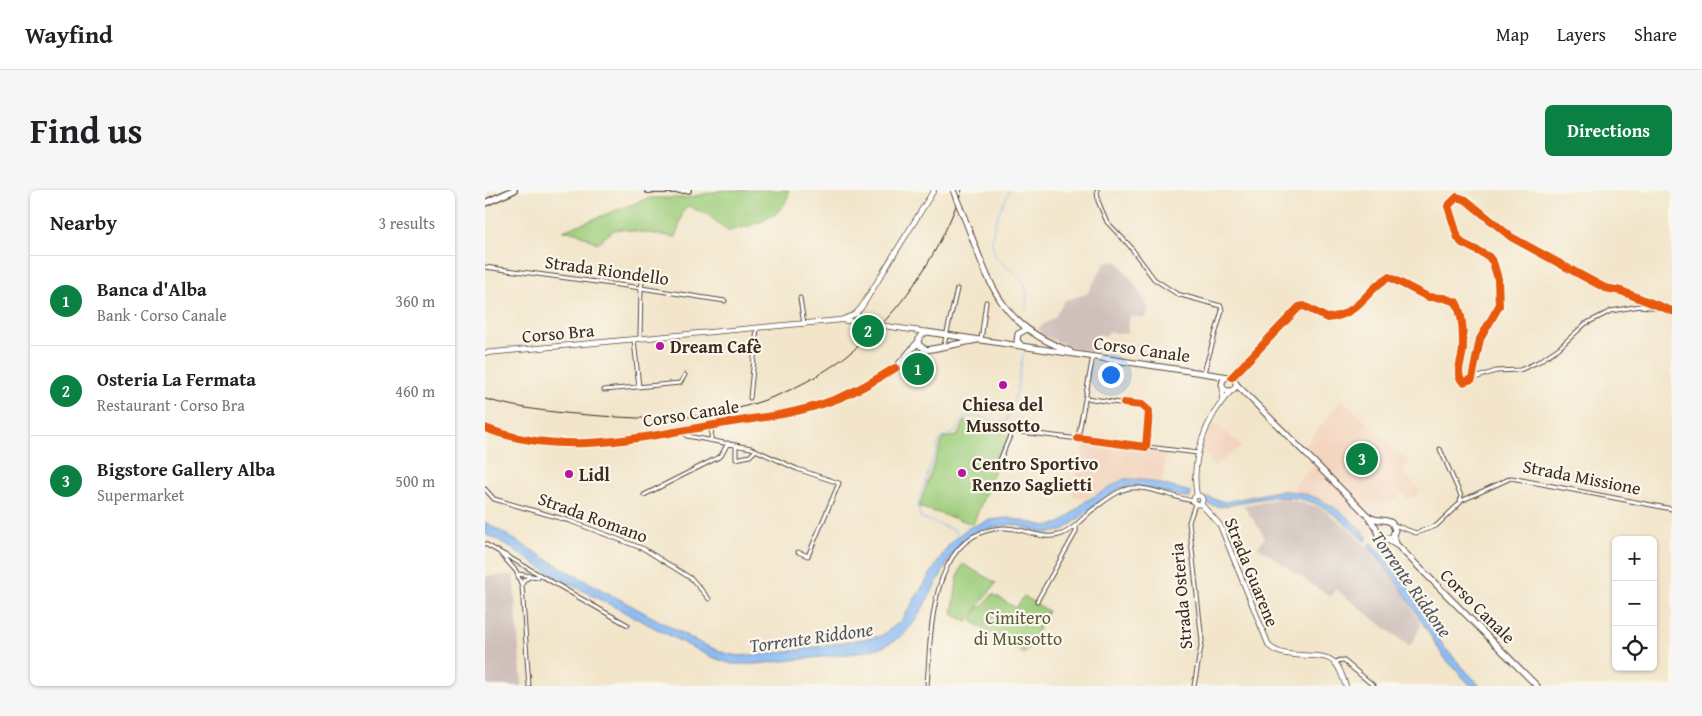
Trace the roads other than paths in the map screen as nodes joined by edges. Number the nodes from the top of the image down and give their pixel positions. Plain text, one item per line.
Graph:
1 (514, 190) edge
2 (648, 190) edge
3 (688, 190) edge
4 (934, 190) edge
5 (953, 190) edge
6 (1097, 190) edge
7 (485, 203) edge
8 (485, 267) edge
9 (644, 272) dead end
10 (641, 288) junction
11 (957, 289) dead end
12 (799, 298) dead end
13 (725, 301) dead end
14 (986, 302) dead end
15 (1663, 306) junction
16 (1672, 311) edge
17 (857, 318) junction
18 (1013, 319) junction
19 (804, 324) junction
20 (757, 328) junction
21 (1027, 329) junction
22 (913, 330) junction
23 (929, 333) junction
24 (1018, 334) junction
25 (1033, 334) junction
26 (947, 335) junction
27 (640, 339) junction
28 (634, 340) junction
29 (918, 340) junction
30 (979, 341) junction
31 (1005, 344) junction
32 (945, 345) junction
33 (1023, 346) junction
34 (929, 349) junction
35 (485, 353) edge
36 (1077, 353) junction
37 (1093, 356) junction
38 (908, 358) junction
39 (1204, 372) junction
40 (685, 375) dead end
41 (1230, 377) junction
42 (1472, 380) junction
43 (1236, 384) junction
44 (1222, 386) junction
45 (639, 387) junction
46 (604, 390) dead end
47 (1232, 391) junction
48 (1248, 395) junction
49 (750, 398) dead end
50 (1086, 398) junction
51 (1222, 401) junction
52 (712, 425) junction
53 (485, 428) edge
54 (681, 430) junction
55 (1078, 438) junction
56 (711, 439) junction
57 (728, 443) junction
58 (736, 445) junction
59 (1146, 447) junction
60 (1440, 449) dead end
61 (755, 450) junction
62 (1198, 453) junction
63 (1000, 460) dead end
64 (485, 489) edge
65 (645, 496) dead end
66 (1197, 496) junction
67 (1461, 500) junction
68 (1196, 503) junction
69 (1672, 509) edge
70 (1367, 516) junction
71 (1380, 521) junction
72 (1393, 524) junction
73 (1076, 526) junction
74 (1375, 528) junction
75 (1404, 529) junction
76 (1393, 534) junction
77 (1386, 539) junction
78 (485, 544) edge
79 (1398, 546) junction
80 (498, 551) junction
81 (798, 552) dead end
82 (525, 566) junction
83 (517, 572) junction
84 (532, 576) junction
85 (541, 577) junction
86 (522, 586) junction
87 (709, 599) dead end
88 (1037, 602) dead end
89 (628, 625) dead end
90 (1335, 663) junction
91 (529, 686) edge
92 (927, 686) edge
93 (1194, 686) edge
94 (1345, 686) edge
95 (1374, 686) edge
96 (1537, 686) edge

1 - 7 highway
2 - 3 highway
4 - 17 street
5 - 18 main road, bridge
6 - 39 street
8 - 10 street, Strada Riondello
9 - 10 street
10 - 13 street, Strada Riondello
10 - 27 street
11 - 26 street
12 - 19 street
14 - 30 street
15 - 16 street
15 - 42 street
15 - 42 street
17 - 19 street, Corso Bra
17 - 22 street
18 - 21 main road, Corso Canale
18 - 24 main road
19 - 20 street, Corso Bra
20 - 27 street, Corso Bra
20 - 49 street
21 - 24 main road
21 - 25 main road, Corso Canale
22 - 23 street
22 - 29 street
23 - 26 main road, Corso Canale
23 - 29 main road, Corso Canale
23 - 34 main road
24 - 31 main road
24 - 33 main road
25 - 33 main road
25 - 36 main road, Corso Canale
26 - 30 main road, Corso Canale
26 - 32 street
27 - 28 street, Corso Bra
28 - 35 street, Corso Bra
28 - 45 street
29 - 34 main road
29 - 38 main road, Corso Canale
30 - 31 main road, Corso Canale
30 - 32 main road, Corso Canale
31 - 33 main road, Corso Canale
32 - 34 main road, Corso Canale
33 - 36 main road, Corso Canale
34 - 38 main road, Corso Canale
36 - 37 main road, Corso Canale
37 - 39 main road, Corso Canale
37 - 50 street
38 - 52 main road, Corso Canale
39 - 41 main road, Corso Canale
39 - 44 main road, Corso Canale
40 - 45 street
41 - 42 street
41 - 43 main road, Corso Canale
41 - 44 main road
43 - 47 main road
43 - 48 main road, Corso Canale
44 - 47 main road, Corso Canale
44 - 51 street
45 - 46 street
47 - 48 main road, Corso Canale
47 - 51 street
48 - 70 main road, Corso Canale
50 - 55 street
50 - 59 street
51 - 62 street
52 - 54 main road, Corso Canale
52 - 56 street
53 - 54 main road, Corso Canale
54 - 56 street
55 - 59 street
55 - 63 street
56 - 57 street
57 - 58 street
57 - 65 street
58 - 61 street
58 - 61 street
59 - 62 street
60 - 67 street
61 - 81 street
62 - 66 street
64 - 87 street, Strada Romano
66 - 68 street
66 - 68 street, Strada Guarene
67 - 69 street, Strada Missione
67 - 75 street, Strada Missione
68 - 73 street
68 - 90 street, Strada Guarene
68 - 93 street, Strada Osteria
70 - 71 main road, Corso Canale
70 - 74 main road, Corso Canale
71 - 72 main road, Corso Canale
71 - 74 main road
72 - 75 street, Strada Missione
72 - 76 main road, Corso Canale
73 - 88 street
73 - 92 street
74 - 77 main road, Corso Canale
75 - 76 street, Strada Missione
76 - 77 main road
76 - 79 main road, Corso Canale
77 - 79 main road, Corso Canale
78 - 80 street
79 - 96 main road, Corso Canale
80 - 82 street
80 - 83 street
82 - 83 street
82 - 85 street
83 - 84 street
83 - 86 street
84 - 85 street
84 - 86 street
85 - 89 street
86 - 91 street
90 - 94 street
90 - 95 street

